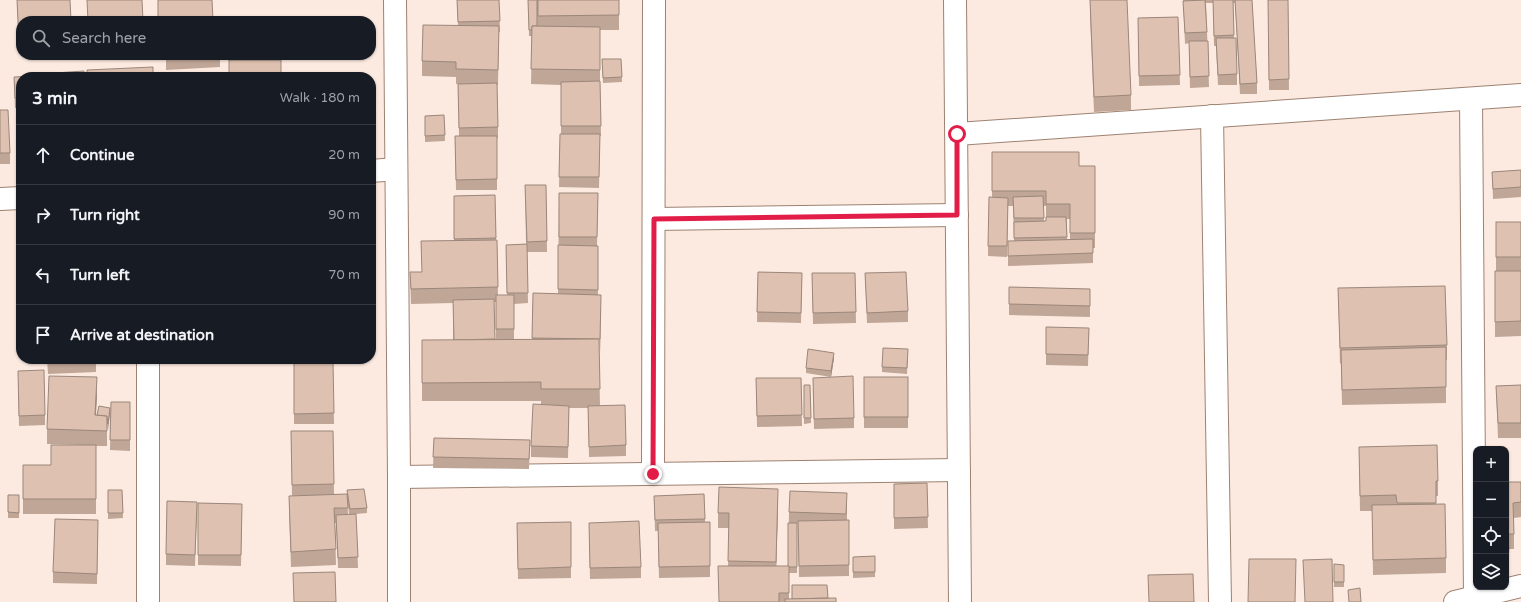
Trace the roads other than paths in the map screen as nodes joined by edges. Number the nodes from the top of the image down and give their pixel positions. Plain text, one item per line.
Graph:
1 (395, 0) edge
2 (654, 0) edge
3 (956, 0) edge
4 (1521, 95) edge
5 (1471, 99) junction
6 (1212, 116) junction
7 (957, 134) junction
8 (396, 169) junction
9 (376, 171) edge
10 (16, 198) edge
11 (0, 199) edge
12 (957, 215) junction
13 (654, 219) junction
14 (148, 364) edge
15 (958, 470) junction
16 (653, 474) junction
17 (399, 477) junction
18 (1521, 586) edge
19 (1465, 600) edge
20 (148, 602) edge
21 (399, 602) edge
22 (960, 602) edge
23 (1220, 602) edge

1 - 8 street
2 - 13 street
3 - 7 street
4 - 5 street
5 - 6 street
5 - 19 street
6 - 7 street
6 - 23 street
7 - 12 street
8 - 9 street
8 - 17 street
10 - 11 street
12 - 13 street
12 - 15 street
13 - 16 street
14 - 20 street
15 - 16 street
15 - 22 street
16 - 17 street
17 - 21 street
18 - 19 street

